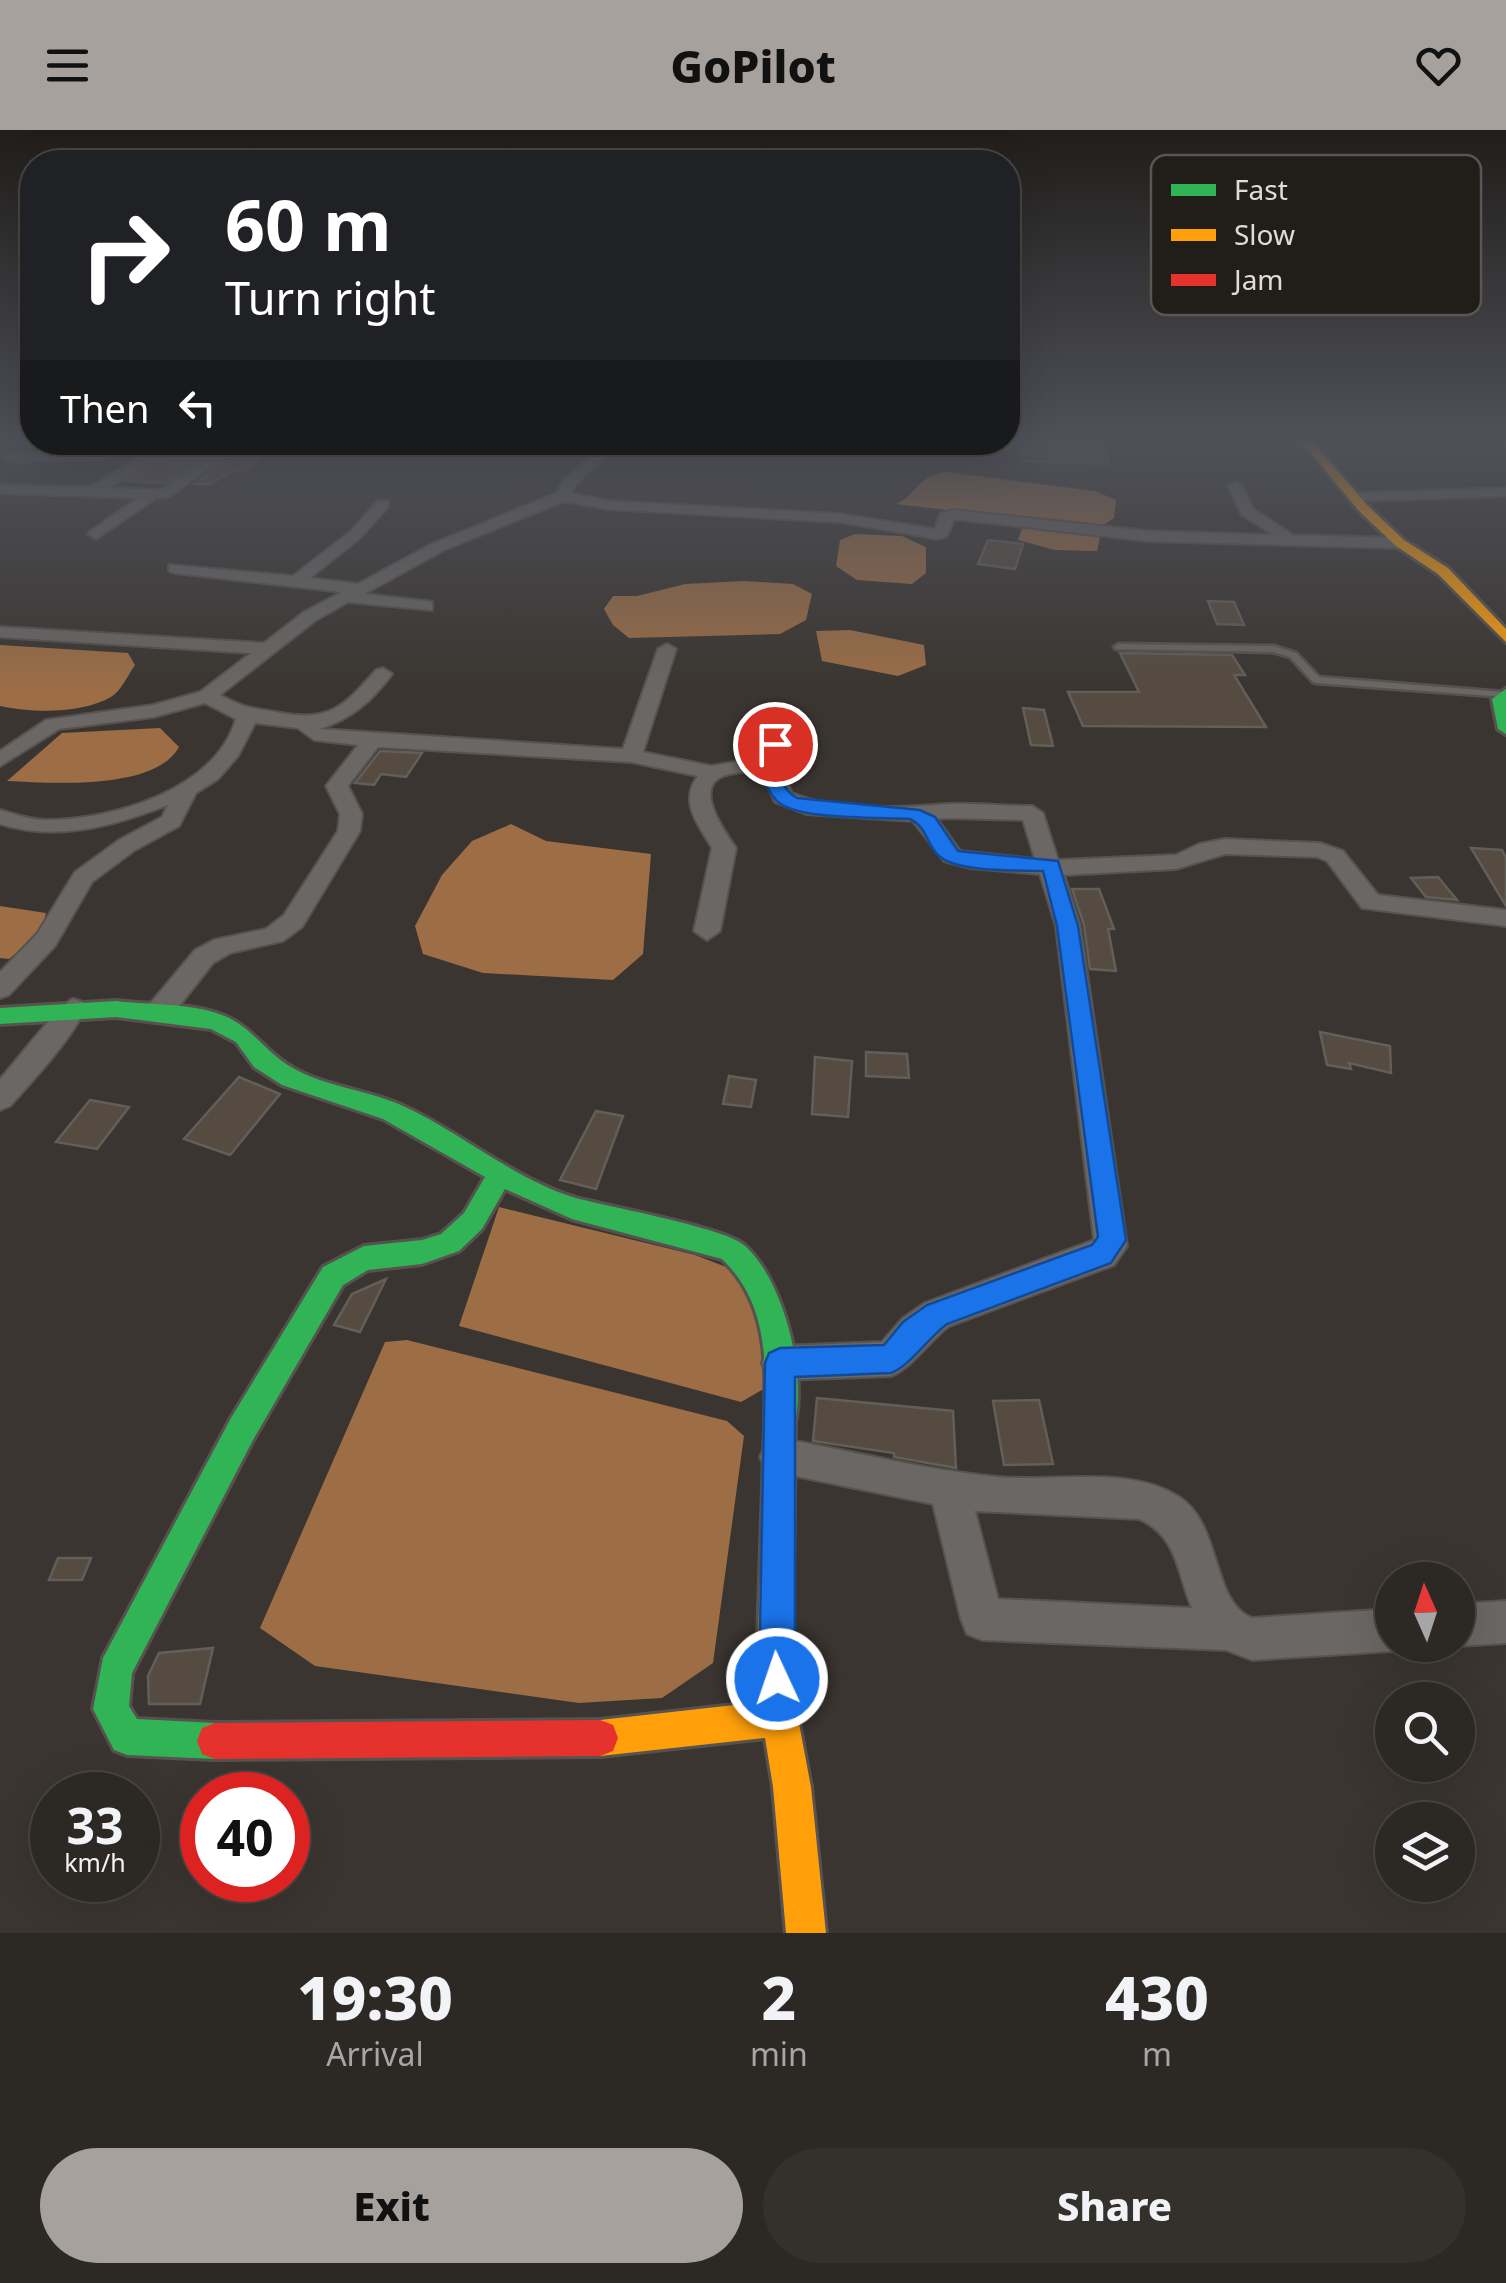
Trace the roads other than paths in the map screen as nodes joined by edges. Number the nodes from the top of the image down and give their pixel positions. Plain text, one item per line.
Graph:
1 (110, 524) edge
2 (365, 524) edge
3 (494, 524) edge
4 (878, 524) edge
5 (944, 524) edge
6 (1037, 524) edge
7 (1271, 524) edge
8 (1382, 524) edge
9 (96, 534) dead end
10 (1292, 542) junction
11 (1400, 542) junction
12 (175, 568) dead end
13 (298, 579) junction
14 (354, 593) junction
15 (426, 606) dead end
16 (0, 632) edge
17 (1506, 638) edge
18 (264, 648) junction
19 (1119, 648) dead end
20 (667, 649) dead end
21 (384, 674) dead end
22 (1505, 695) edge
23 (206, 696) junction
24 (782, 715) dead end
25 (247, 717) junction
26 (304, 723) junction
27 (1506, 729) edge
28 (372, 741) junction
29 (630, 756) junction
30 (0, 760) edge
31 (768, 764) junction
32 (712, 773) junction
33 (187, 790) junction
34 (919, 815) junction
35 (0, 817) edge
36 (1051, 866) junction
37 (1506, 918) edge
38 (707, 931) dead end
39 (0, 988) edge
40 (73, 1009) junction
41 (159, 1012) junction
42 (0, 1016) edge
43 (0, 1098) edge
44 (500, 1175) junction
45 (780, 1363) junction
46 (778, 1457) junction
47 (950, 1488) junction
48 (1506, 1622) edge
49 (1475, 1625) edge
50 (1224, 1630) junction
51 (1375, 1631) edge
52 (780, 1718) junction
53 (806, 1933) edge

1 - 9 street
2 - 13 street
3 - 14 street
4 - 5 street
6 - 10 street
7 - 10 street
8 - 11 street
10 - 11 street
11 - 17 street
12 - 13 street
13 - 14 street
14 - 15 street
14 - 18 street
16 - 18 street
18 - 23 street
19 - 22 lane
20 - 29 street
21 - 26 street
22 - 27 street
23 - 25 street
23 - 30 street
24 - 31 street
25 - 26 street
25 - 33 street
26 - 28 street
28 - 29 street
28 - 41 street
29 - 32 street
31 - 32 street
31 - 34 street
32 - 38 street
33 - 35 street
33 - 39 street
34 - 36 street
34 - 36 street
36 - 37 street
36 - 45 street
40 - 41 street
40 - 42 street
40 - 43 street
41 - 44 street
44 - 45 street
44 - 52 street
45 - 46 street
46 - 47 street
46 - 52 street
47 - 50 street
47 - 50 street
48 - 49 street
50 - 51 street
52 - 53 street

